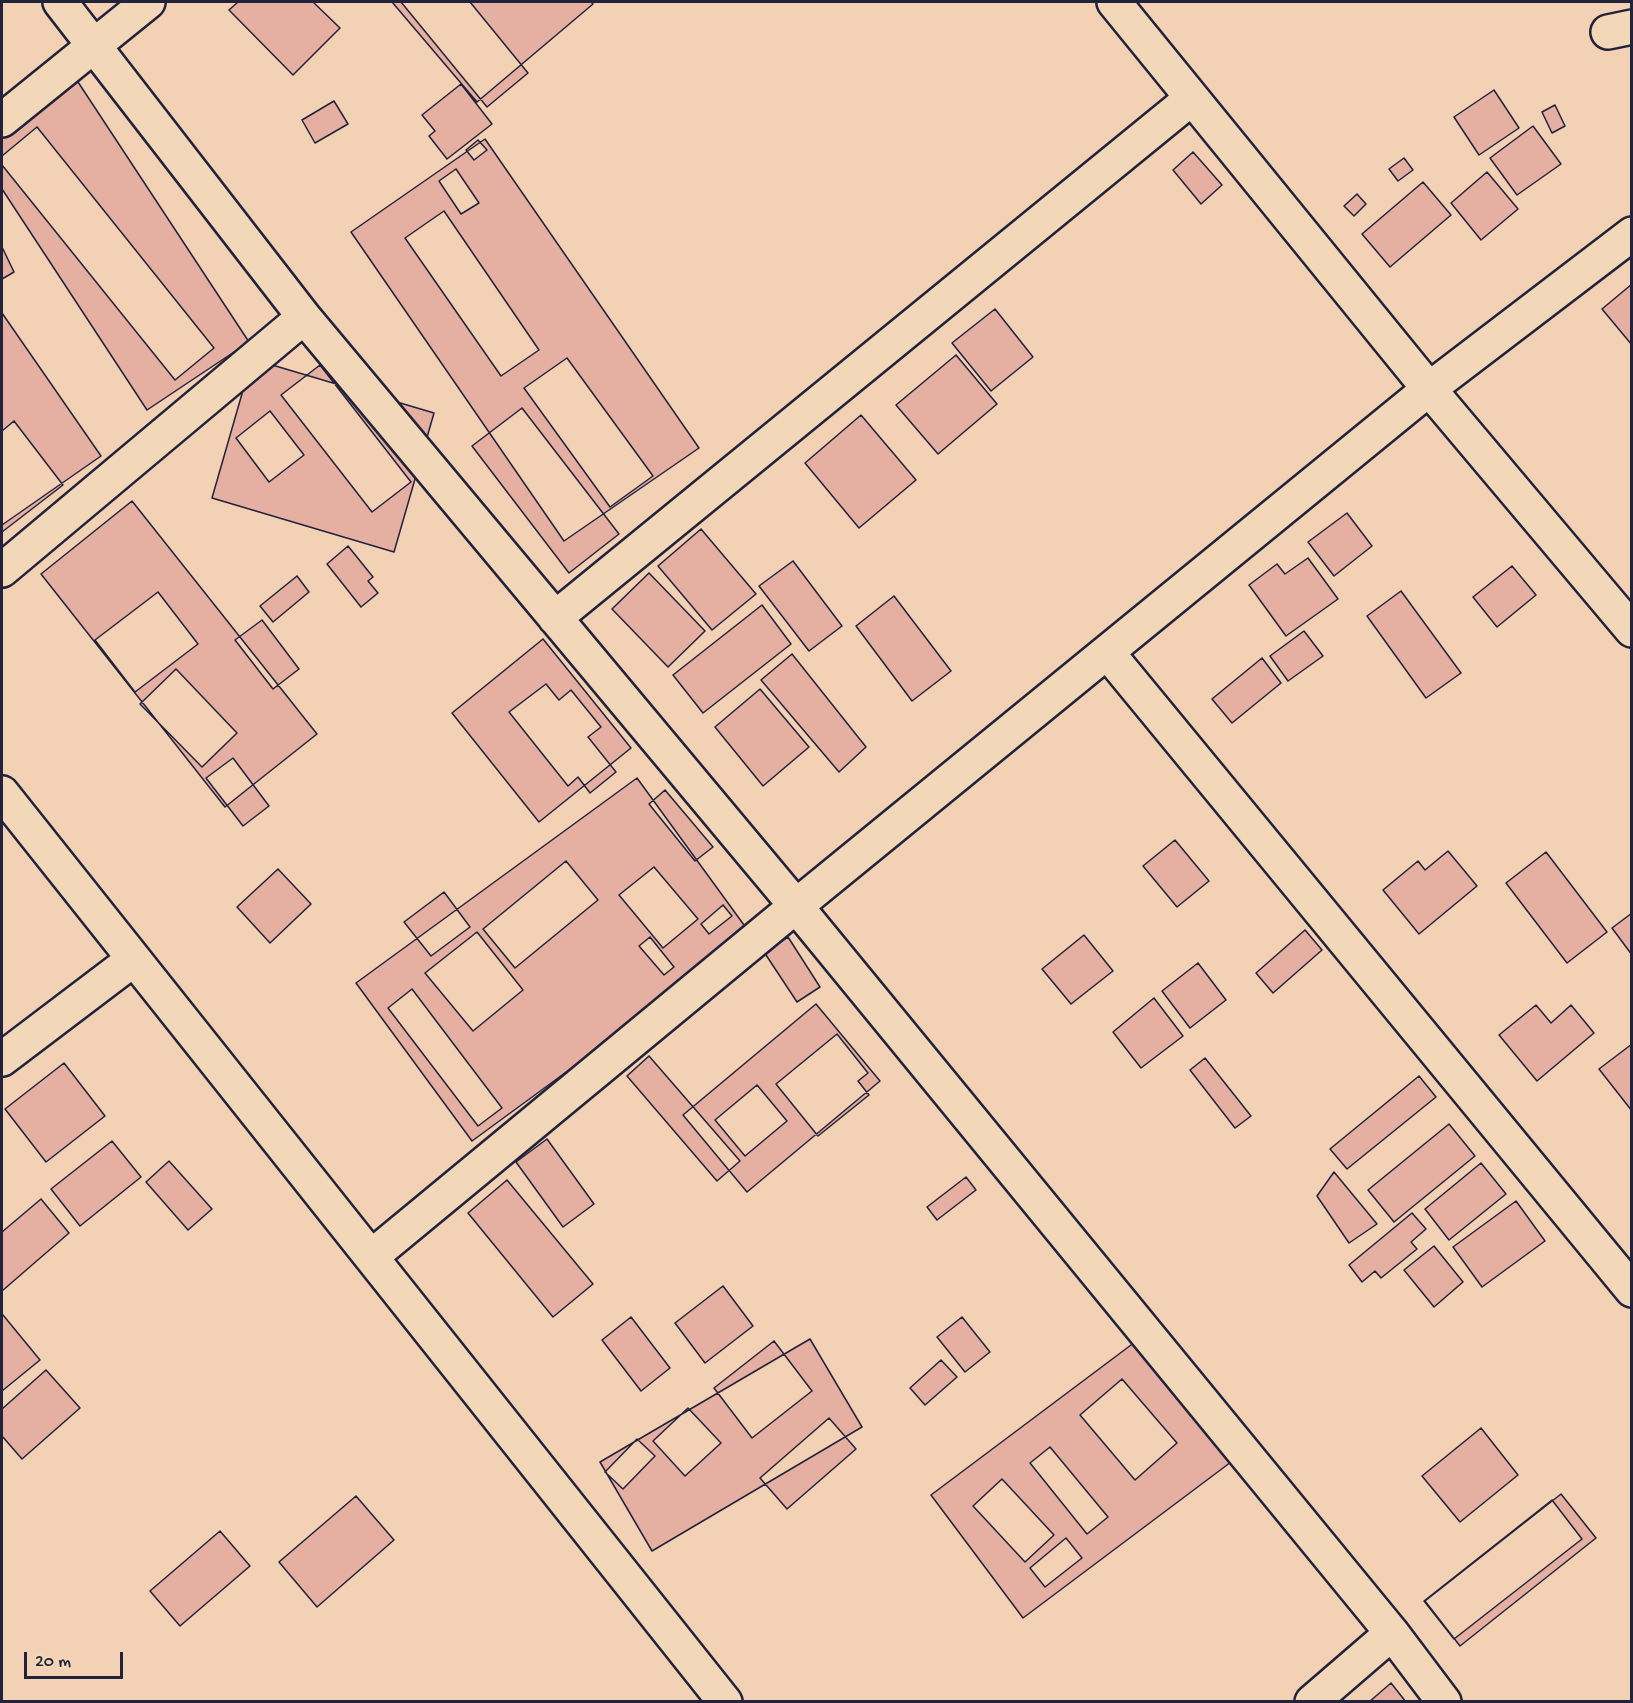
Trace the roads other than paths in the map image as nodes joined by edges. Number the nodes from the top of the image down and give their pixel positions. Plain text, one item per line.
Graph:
1 (60, 2) edge
2 (148, 2) edge
3 (1114, 2) edge
4 (94, 44) junction
5 (1192, 98) junction
6 (2, 120) edge
7 (1632, 234) edge
8 (304, 317) junction
9 (1429, 389) junction
10 (2, 570) edge
11 (555, 618) junction
12 (1632, 630) edge
13 (1107, 652) junction
14 (2, 793) edge
15 (795, 906) junction
16 (134, 959) junction
17 (2, 1059) edge
18 (371, 1257) junction
19 (1632, 1290) edge
20 (1392, 1633) junction
21 (725, 1701) edge
22 (1312, 1701) edge
23 (1444, 1701) edge

1 - 4 street
2 - 4 street
3 - 5 street
4 - 6 street
4 - 8 street
5 - 9 street
5 - 11 street
7 - 9 street
8 - 10 street
8 - 11 street
9 - 12 street
9 - 13 street
11 - 15 street
13 - 15 street
13 - 19 street
14 - 16 street
15 - 18 street
15 - 20 street
16 - 17 street
16 - 18 street
18 - 21 street
20 - 22 street
20 - 23 street

